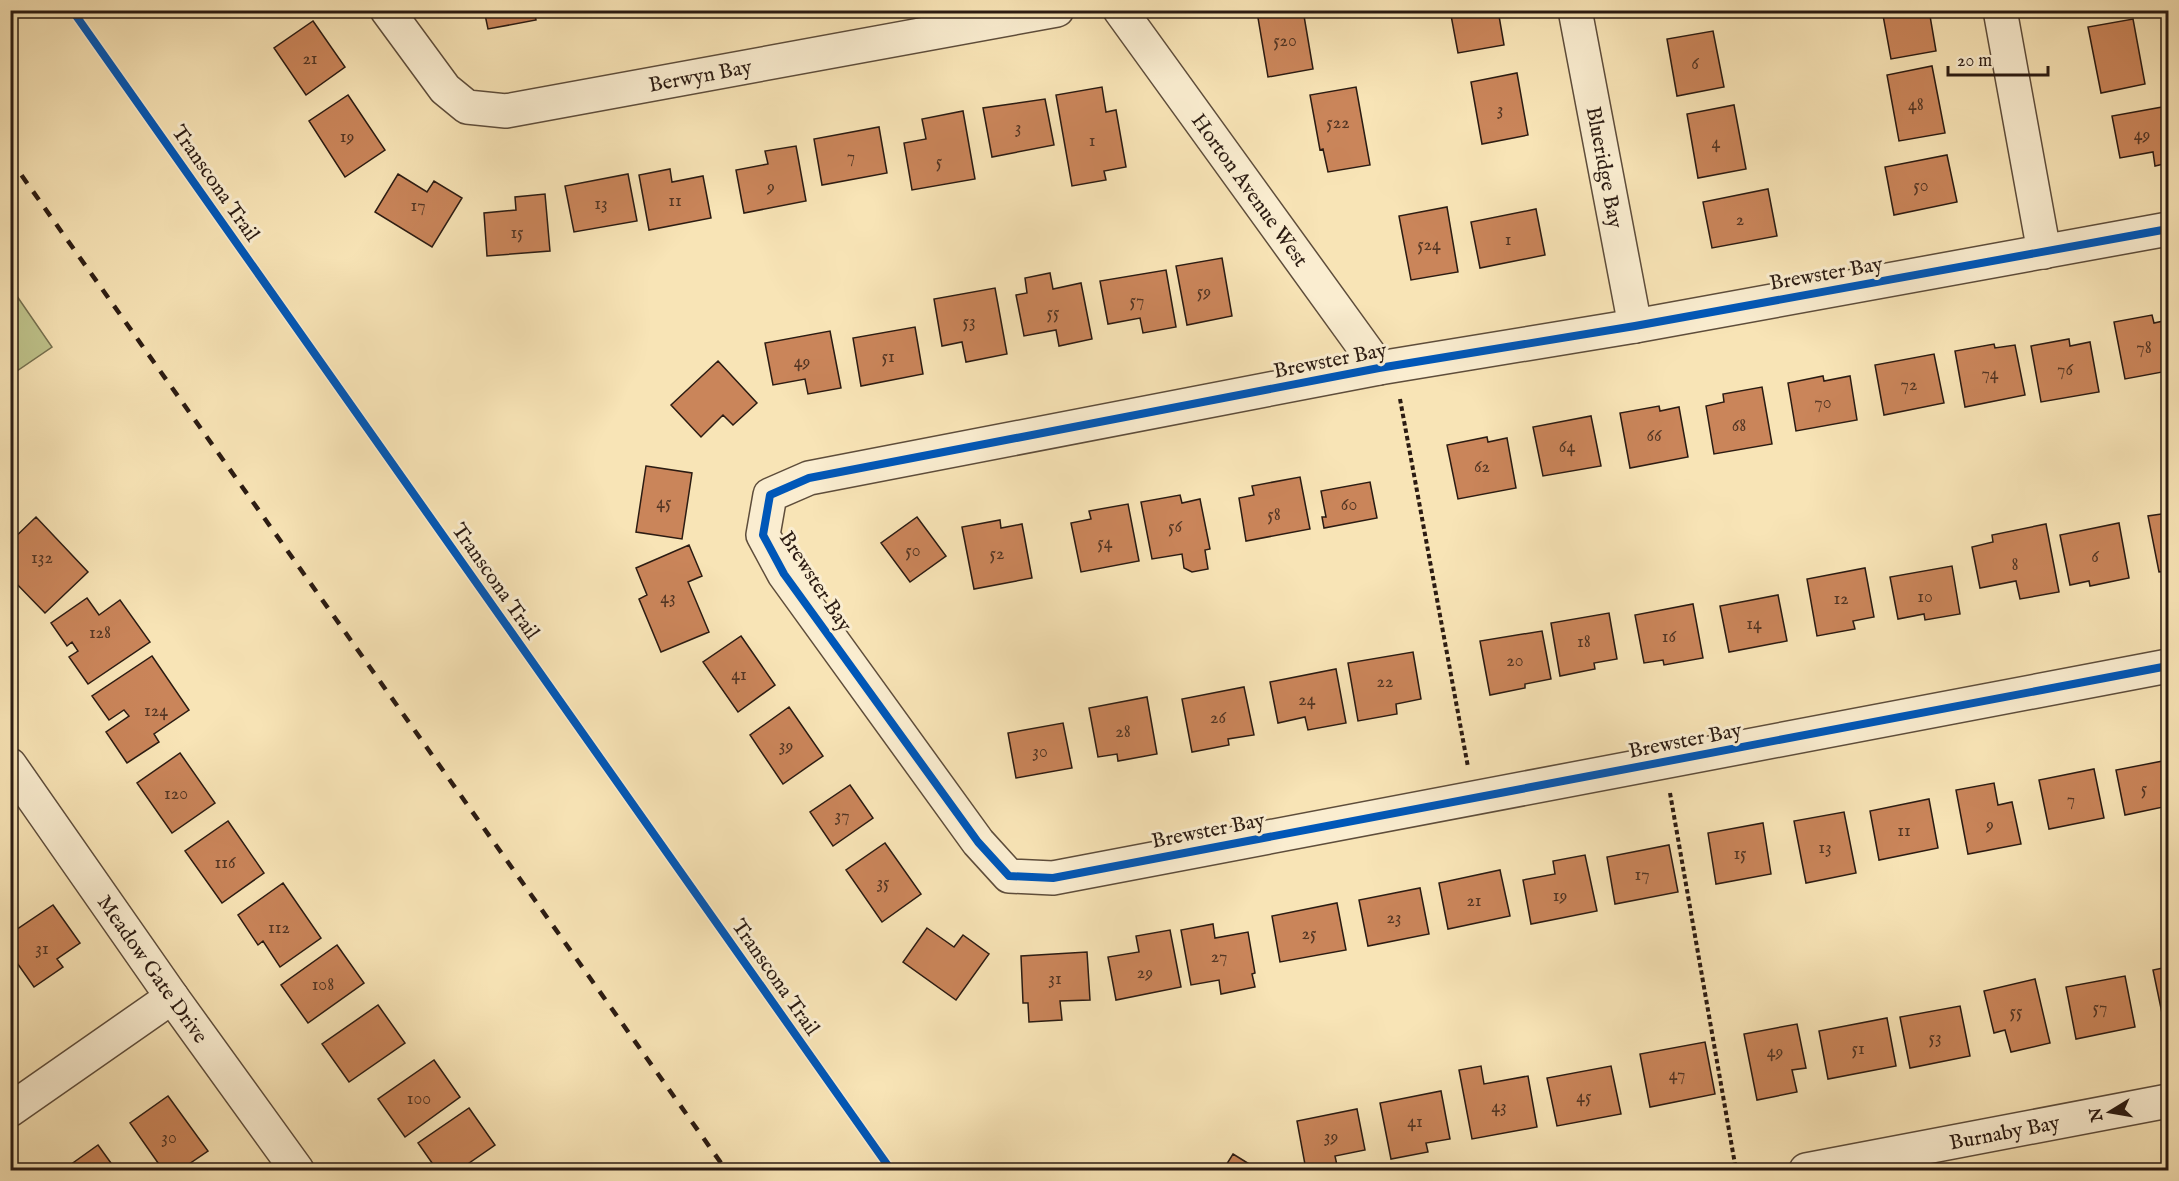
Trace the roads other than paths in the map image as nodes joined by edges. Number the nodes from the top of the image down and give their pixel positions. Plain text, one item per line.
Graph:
1 (387, 10) edge
2 (1057, 10) edge
3 (1120, 10) edge
4 (1575, 10) edge
5 (2000, 10) edge
6 (2169, 230) edge
7 (2044, 252) junction
8 (1635, 326) junction
9 (1387, 367) junction
10 (2169, 666) edge
11 (10, 765) edge
12 (172, 997) junction
13 (2169, 1101) edge
14 (10, 1110) edge
15 (297, 1170) edge
16 (1806, 1170) edge

1 - 2 street, Berwyn Bay
3 - 9 street, Horton Avenue West
4 - 8 street, Blueridge Bay
5 - 7 street
6 - 7 street, Brewster Bay
7 - 8 street, Brewster Bay
8 - 9 street, Brewster Bay
9 - 10 street, Brewster Bay
11 - 12 street, Meadow Gate Drive
12 - 14 street
12 - 15 street, Meadow Gate Drive
13 - 16 street, Burnaby Bay

